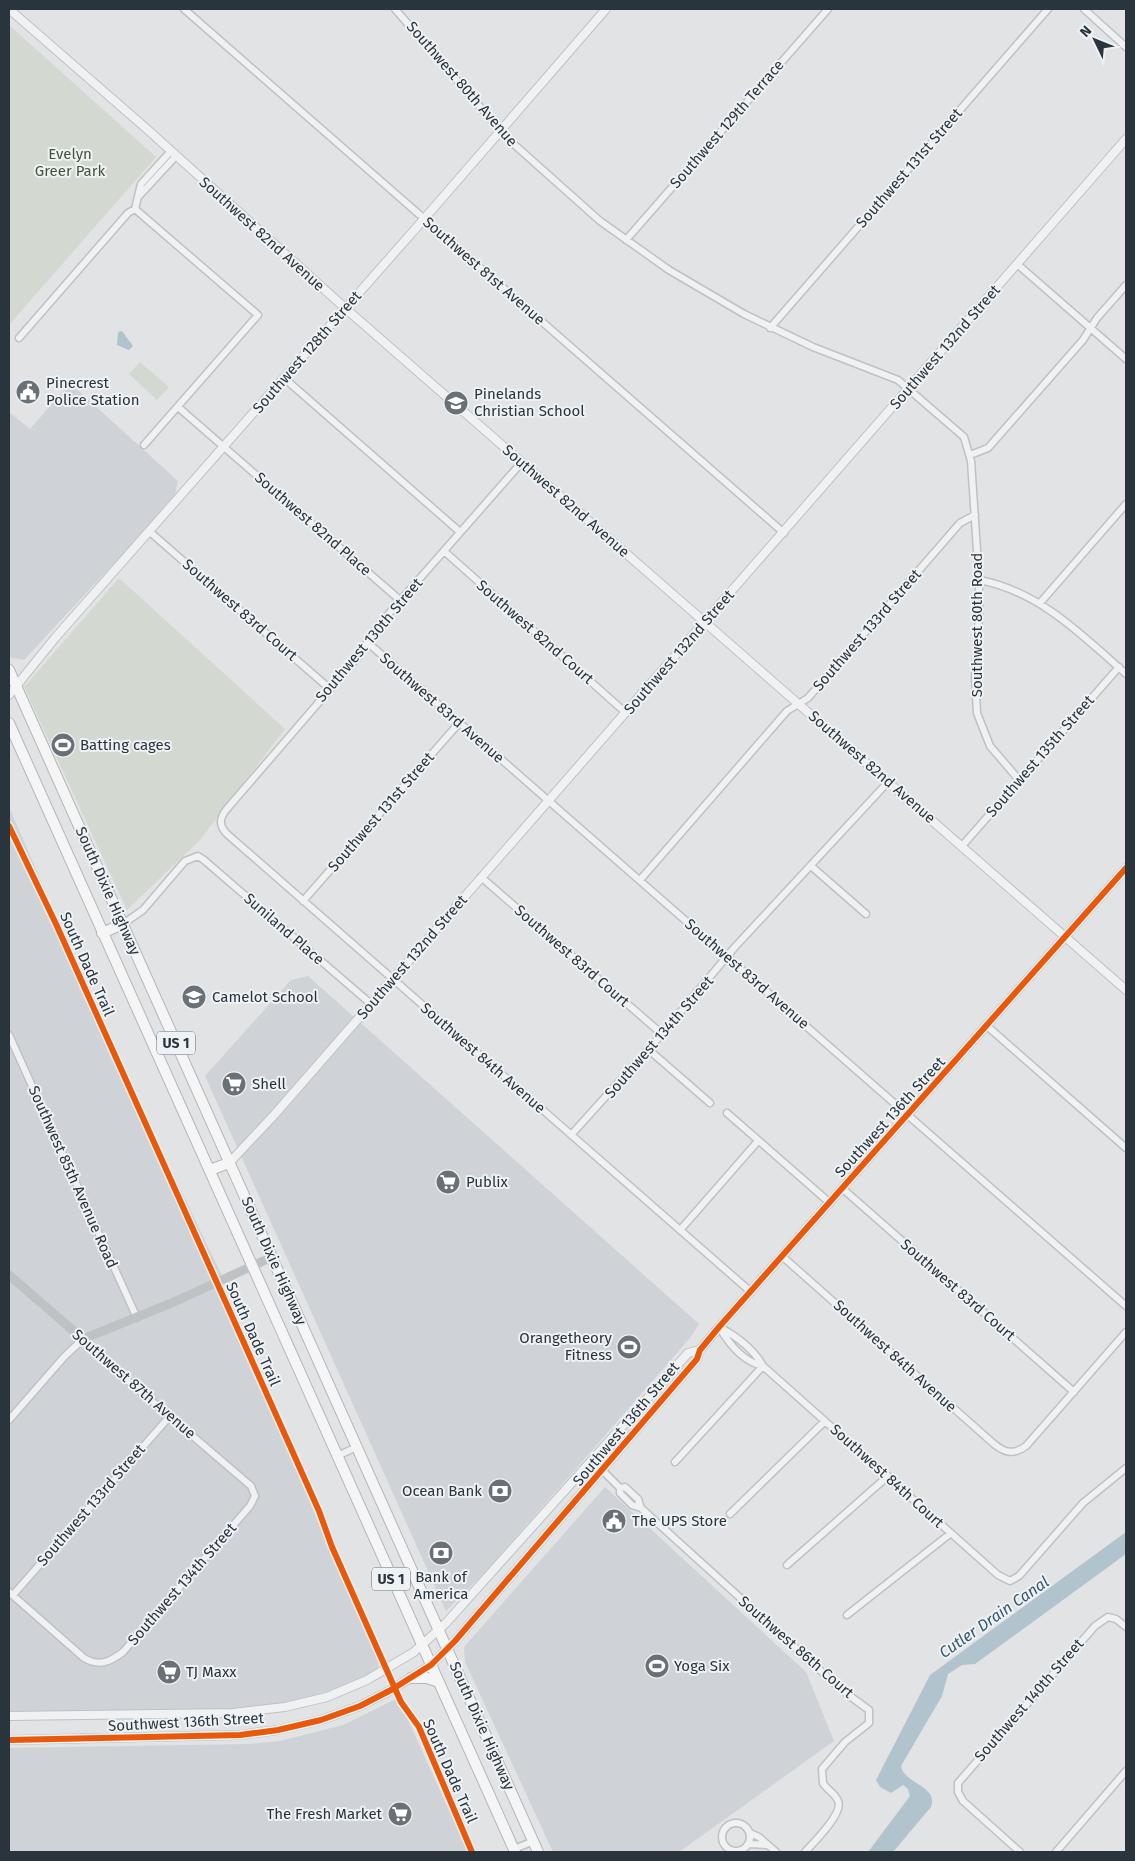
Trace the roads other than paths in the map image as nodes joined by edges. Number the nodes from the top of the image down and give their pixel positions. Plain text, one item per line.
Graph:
1 (184, 9) edge
2 (395, 9) edge
3 (606, 9) edge
4 (828, 9) edge
5 (1048, 9) edge
6 (1084, 9) edge
7 (9, 10) edge
8 (1126, 47) edge
9 (500, 130) junction
10 (1126, 139) edge
11 (173, 154) junction
12 (135, 209) junction
13 (424, 219) junction
14 (626, 240) junction
15 (1017, 264) junction
16 (1126, 285) edge
17 (345, 308) junction
18 (770, 328) junction
19 (1091, 329) junction
20 (19, 338) dead end
21 (1126, 359) edge
22 (284, 378) junction
23 (908, 388) junction
24 (178, 407) junction
25 (144, 445) dead end
26 (224, 447) junction
27 (970, 455) junction
28 (522, 462) junction
29 (1126, 504) edge
30 (975, 515) junction
31 (150, 532) junction
32 (460, 532) junction
33 (784, 533) junction
34 (444, 552) junction
35 (979, 580) junction
36 (401, 601) junction
37 (1040, 603) junction
38 (705, 622) junction
39 (367, 642) junction
40 (1118, 667) junction
41 (9, 670) edge
42 (1126, 674) edge
43 (16, 686) junction
44 (330, 689) junction
45 (9, 695) edge
46 (799, 704) junction
47 (626, 713) junction
48 (459, 722) junction
49 (9, 724) edge
50 (1020, 781) junction
51 (888, 782) junction
52 (549, 801) junction
53 (220, 821) joint
54 (962, 846) junction
55 (811, 866) junction
56 (1126, 868) edge
57 (481, 877) junction
58 (640, 880) junction
59 (303, 901) junction
60 (866, 914) dead end
61 (122, 924) junction
62 (102, 933) junction
63 (1066, 937) junction
64 (728, 956) junction
65 (393, 979) junction
66 (1126, 990) edge
67 (370, 1004) junction
68 (987, 1026) junction
69 (662, 1034) junction
70 (9, 1035) edge
71 (649, 1050) junction
72 (710, 1103) dead end
73 (727, 1113) dead end
74 (909, 1114) junction
75 (571, 1135) junction
76 (758, 1141) junction
77 (1126, 1148) edge
78 (229, 1163) junction
79 (210, 1170) junction
80 (843, 1188) junction
81 (830, 1203) junction
82 (681, 1229) junction
83 (783, 1256) junction
84 (272, 1257) junction
85 (253, 1266) junction
86 (9, 1275) edge
87 (751, 1292) junction
88 (1126, 1306) edge
89 (136, 1318) junction
90 (719, 1327) junction
91 (1126, 1332) edge
92 (83, 1339) junction
93 (700, 1350) junction
94 (763, 1366) junction
95 (1074, 1392) junction
96 (170, 1416) junction
97 (9, 1420) edge
98 (825, 1421) junction
99 (357, 1447) junction
100 (337, 1456) junction
101 (675, 1462) dead end
102 (590, 1464) junction
103 (1126, 1468) edge
104 (602, 1470) junction
105 (888, 1476) junction
106 (255, 1496) joint
107 (730, 1514) dead end
108 (951, 1533) junction
109 (787, 1565) dead end
110 (11, 1594) edge
111 (847, 1615) dead end
112 (1126, 1627) edge
113 (440, 1630) junction
114 (422, 1646) junction
115 (447, 1649) junction
116 (431, 1664) junction
117 (411, 1678) junction
118 (439, 1682) junction
119 (9, 1716) edge
120 (9, 1740) edge
121 (1126, 1771) edge
122 (750, 1833) junction
123 (534, 1842) junction
124 (748, 1844) junction
125 (767, 1845) junction
126 (515, 1851) edge
127 (538, 1852) edge
128 (776, 1852) edge
129 (804, 1852) edge
130 (1020, 1852) edge
131 (1056, 1852) edge

1 - 13 street, Southwest 81st Avenue
2 - 9 street, Southwest 80th Avenue
3 - 9 street, Southwest 128th Street
4 - 14 street, Southwest 129th Terrace
5 - 18 street, Southwest 131st Street
6 - 8 street
7 - 11 street, Southwest 82nd Avenue
9 - 13 street, Southwest 128th Street
9 - 14 street, Southwest 80th Avenue
10 - 15 street, Southwest 132nd Street
11 - 12 street
11 - 17 street, Southwest 82nd Avenue
12 - 20 street
12 - 24 street
13 - 17 street, Southwest 128th Street
13 - 33 street, Southwest 81st Avenue
14 - 18 street, Southwest 80th Avenue
15 - 19 street
15 - 23 street, Southwest 132nd Street
16 - 19 street
17 - 22 street, Southwest 128th Street
17 - 28 street, Southwest 82nd Avenue
18 - 23 street, Southwest 80th Avenue
19 - 21 street
19 - 27 street
22 - 26 street, Southwest 128th Street
22 - 32 street
23 - 27 street, Southwest 80th Avenue
23 - 33 street, Southwest 132nd Street
24 - 25 street
24 - 26 street, Southwest 82nd Place
26 - 31 street, Southwest 128th Street
26 - 36 street, Southwest 82nd Place
27 - 30 street, Southwest 80th Road
28 - 32 street, Southwest 130th Street
28 - 38 street, Southwest 82nd Avenue
29 - 37 street
30 - 35 street, Southwest 80th Road
30 - 46 street, Southwest 133rd Street
31 - 43 street, Southwest 128th Street
31 - 44 street, Southwest 83rd Court
32 - 34 street, Southwest 130th Street
33 - 38 street, Southwest 132nd Street
34 - 36 street, Southwest 130th Street
34 - 47 street, Southwest 82nd Court
35 - 37 street
35 - 50 street, Southwest 80th Road
36 - 39 street, Southwest 130th Street
37 - 40 street
38 - 46 street, Southwest 82nd Avenue
38 - 47 street, Southwest 132nd Street
39 - 44 street, Southwest 130th Street
39 - 48 street, Southwest 83rd Avenue
40 - 42 street
40 - 50 street, Southwest 135th Street
41 - 43 highway, South Dixie Highway / US 1
43 - 45 street, Southwest 128th Street
43 - 61 highway, South Dixie Highway / US 1
44 - 53 street, Southwest 130th Street
46 - 51 street, Southwest 82nd Avenue
46 - 58 street, Southwest 133rd Street
47 - 52 street, Southwest 132nd Street
48 - 52 street, Southwest 83rd Avenue
48 - 59 street, Southwest 131st Street
49 - 62 highway, South Dixie Highway / US 1
50 - 54 street, Southwest 135th Street
51 - 54 street, Southwest 82nd Avenue
51 - 55 street, Southwest 134th Street
52 - 57 street, Southwest 132nd Street
52 - 58 street, Southwest 83rd Avenue
53 - 59 street, Southwest 84th Avenue
54 - 63 street, Southwest 82nd Avenue
55 - 60 street
55 - 64 street, Southwest 134th Street
56 - 63 street, Southwest 136th Street
57 - 65 street, Southwest 132nd Street
57 - 69 street, Southwest 83rd Court
58 - 64 street, Southwest 83rd Avenue
59 - 65 street, Southwest 84th Avenue
61 - 62 highway
61 - 67 street, Suniland Place
61 - 78 highway, South Dixie Highway / US 1
62 - 79 highway, South Dixie Highway / US 1
63 - 66 street, Southwest 82nd Avenue
63 - 68 street, Southwest 136th Street
64 - 69 street, Southwest 134th Street
64 - 74 street, Southwest 83rd Avenue
65 - 67 street, Southwest 132nd Street
65 - 75 street, Southwest 84th Avenue
67 - 78 street, Southwest 132nd Street
68 - 74 street, Southwest 136th Street
68 - 77 street
69 - 71 street, Southwest 134th Street
70 - 89 street, Southwest 85th Avenue Road
71 - 72 street
71 - 75 street, Southwest 134th Street
73 - 76 street
74 - 80 street, Southwest 136th Street
74 - 88 street, Southwest 83rd Avenue
75 - 82 street, Southwest 84th Avenue
76 - 81 street
76 - 82 street
78 - 79 highway
78 - 84 highway, South Dixie Highway / US 1
79 - 85 highway, South Dixie Highway / US 1
80 - 81 street, Southwest 136th Street
80 - 95 street, Southwest 83rd Court
81 - 83 street, Southwest 136th Street
82 - 87 street, Southwest 84th Avenue
83 - 87 street, Southwest 136th Street
83 - 95 street, Southwest 84th Avenue
84 - 85 main road
84 - 99 highway, South Dixie Highway / US 1
85 - 89 main road
85 - 100 highway, South Dixie Highway / US 1
86 - 92 main road, Southwest 87th Avenue
87 - 90 street, Southwest 136th Street
89 - 92 main road
90 - 93 street, Southwest 136th Street
90 - 94 street, Southwest 84th Court
91 - 95 street
92 - 96 street, Southwest 87th Avenue
92 - 97 street
93 - 102 street, Southwest 136th Street
93 - 104 street, Southwest 136th Street
94 - 98 street, Southwest 84th Court
94 - 101 street
96 - 106 street, Southwest 87th Avenue
96 - 110 street, Southwest 133rd Street
98 - 105 street, Southwest 84th Court
98 - 107 street
99 - 100 street
99 - 113 highway, South Dixie Highway / US 1
100 - 114 highway, South Dixie Highway / US 1
102 - 104 street
102 - 113 street, Southwest 136th Street
103 - 108 street, Southwest 84th Court
104 - 115 street, Southwest 136th Street
104 - 129 street, Southwest 86th Court
105 - 108 street, Southwest 84th Court
105 - 109 street
106 - 110 street, Southwest 134th Street
108 - 111 street
112 - 130 street, Southwest 140th Street
113 - 114 street, Southwest 136th Street
113 - 115 highway, South Dixie Highway / US 1
114 - 116 highway, South Dixie Highway / US 1
114 - 119 street, Southwest 136th Street
115 - 116 street, Southwest 136th Street
115 - 123 highway, South Dixie Highway / US 1
116 - 117 street, Southwest 136th Street
116 - 118 highway, South Dixie Highway / US 1
117 - 118 highway
117 - 120 street, Southwest 136th Street
118 - 126 highway, South Dixie Highway / US 1
121 - 131 street
122 - 124 street
122 - 124 street
122 - 125 street
123 - 126 street
123 - 127 highway, South Dixie Highway / US 1
124 - 125 street
125 - 128 street

